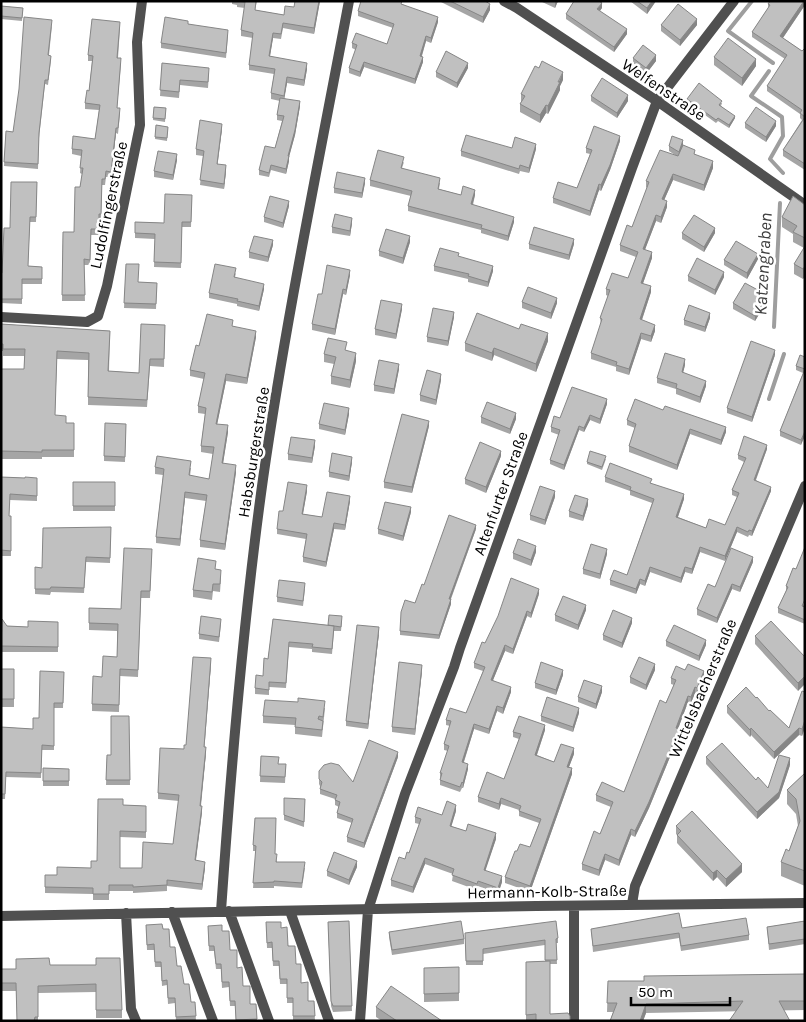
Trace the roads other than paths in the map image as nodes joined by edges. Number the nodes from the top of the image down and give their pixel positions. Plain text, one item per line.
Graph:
1 (142, 1) edge
2 (350, 1) edge
3 (504, 1) edge
4 (734, 1) edge
5 (518, 5) edge
6 (657, 101) junction
7 (805, 205) edge
8 (1, 317) edge
9 (805, 486) edge
10 (805, 902) edge
11 (632, 904) junction
12 (574, 906) junction
13 (368, 910) junction
14 (225, 911) junction
15 (290, 911) junction
16 (172, 912) junction
17 (126, 913) junction
18 (1, 916) edge
19 (136, 1021) edge
20 (213, 1021) edge
21 (269, 1021) edge
22 (329, 1021) edge
23 (360, 1021) edge
24 (574, 1021) edge

1 - 8 street, Ludolfingerstraße
2 - 14 street, Habsburgerstraße
3 - 5 street, Welfenstraße
4 - 6 street, Altenfurter Straße
5 - 6 street, Welfenstraße
6 - 7 street, Welfenstraße
6 - 13 street, Altenfurter Straße
9 - 11 street, Wittelsbacherstraße
10 - 11 street, Hermann-Kolb-Straße
11 - 12 street, Hermann-Kolb-Straße
12 - 13 street, Hermann-Kolb-Straße
12 - 24 street
13 - 15 street, Hermann-Kolb-Straße
13 - 23 street, Altenfurter Straße
14 - 15 street, Hermann-Kolb-Straße
14 - 16 street, Hermann-Kolb-Straße
14 - 21 street
15 - 22 street
16 - 17 street, Hermann-Kolb-Straße
16 - 20 street
17 - 18 street, Hermann-Kolb-Straße
17 - 19 street

